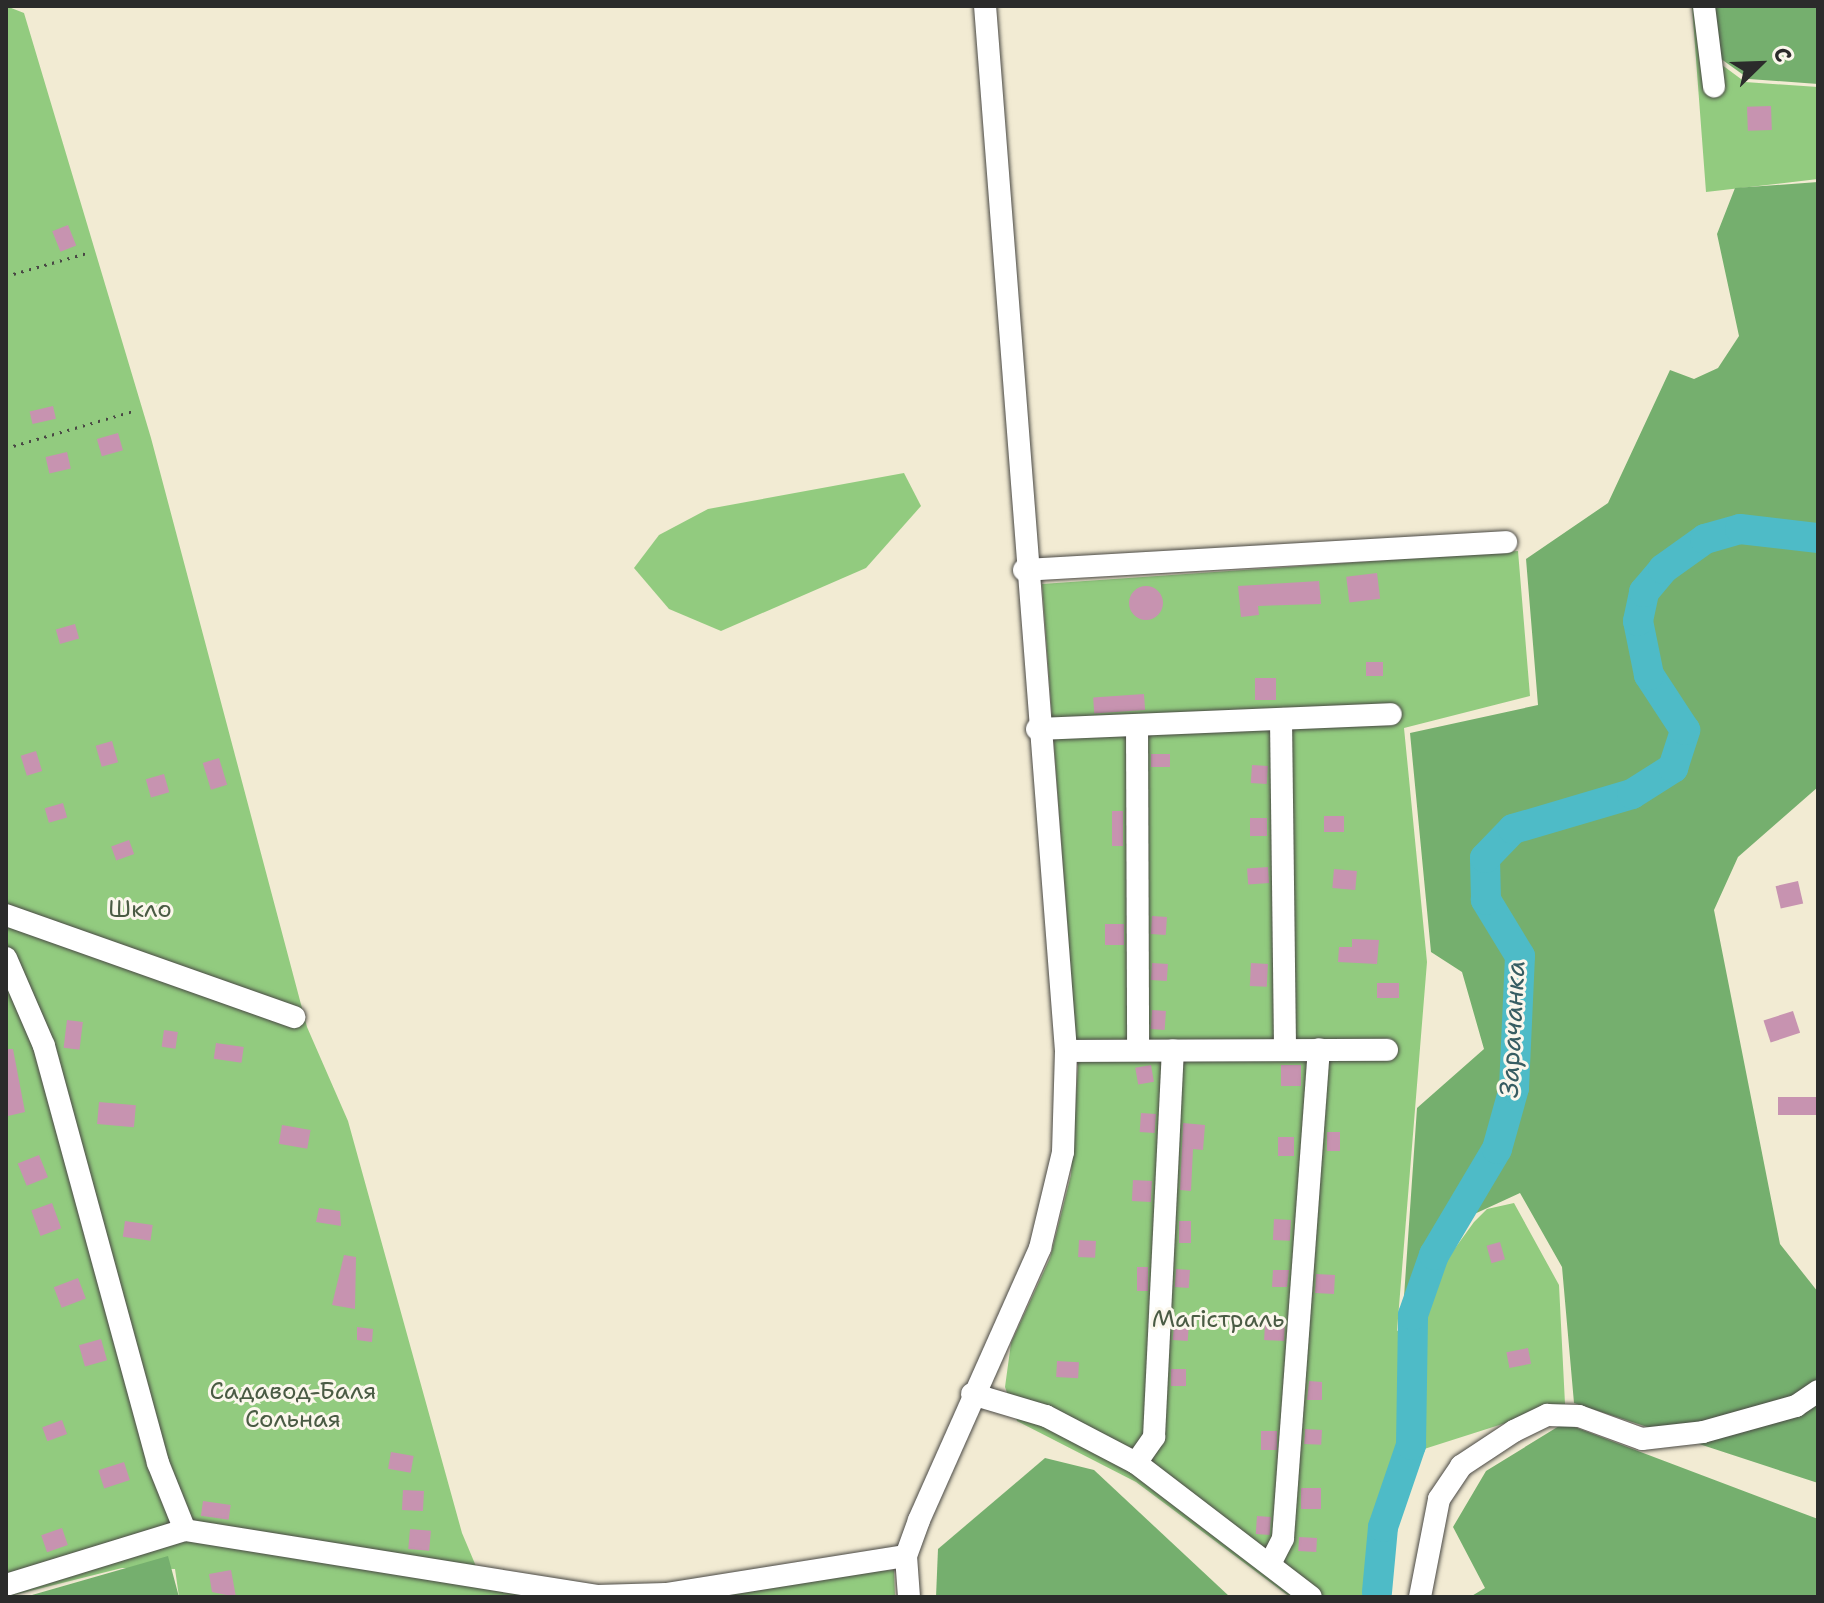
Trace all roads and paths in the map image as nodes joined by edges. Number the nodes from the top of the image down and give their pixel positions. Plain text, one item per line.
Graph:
1 (985, 6) edge
2 (1704, 6) edge
3 (1714, 86) dead end
4 (87, 253) dead end
5 (6, 276) edge
6 (133, 411) dead end
7 (6, 448) edge
8 (1506, 542) dead end
9 (1024, 570) junction
10 (1391, 714) dead end
11 (1281, 719) junction
12 (1137, 726) junction
13 (1037, 729) junction
14 (6, 915) edge
15 (6, 958) edge
16 (294, 1017) dead end
17 (1285, 1049) junction
18 (1319, 1049) junction
19 (1138, 1050) junction
20 (1173, 1050) junction
21 (1387, 1050) dead end
22 (1066, 1051) junction
23 (1818, 1391) edge
24 (972, 1394) junction
25 (1136, 1463) junction
26 (185, 1530) junction
27 (906, 1556) junction
28 (1270, 1564) junction
29 (6, 1585) edge
30 (909, 1597) edge
31 (1311, 1597) edge
32 (1420, 1597) edge

1 - 9 street
2 - 3 street
4 - 5 path
6 - 7 path
8 - 9 street
9 - 13 street
10 - 11 street
11 - 12 street
11 - 17 street
12 - 13 street
12 - 19 street
13 - 22 street
14 - 16 street
15 - 26 street
17 - 18 street
17 - 20 street
18 - 21 street
18 - 28 street
19 - 20 street
19 - 22 street
20 - 25 street
22 - 24 street
23 - 32 street
24 - 25 street
24 - 27 street
25 - 28 street
26 - 27 street
26 - 29 street
27 - 30 street
28 - 31 street

